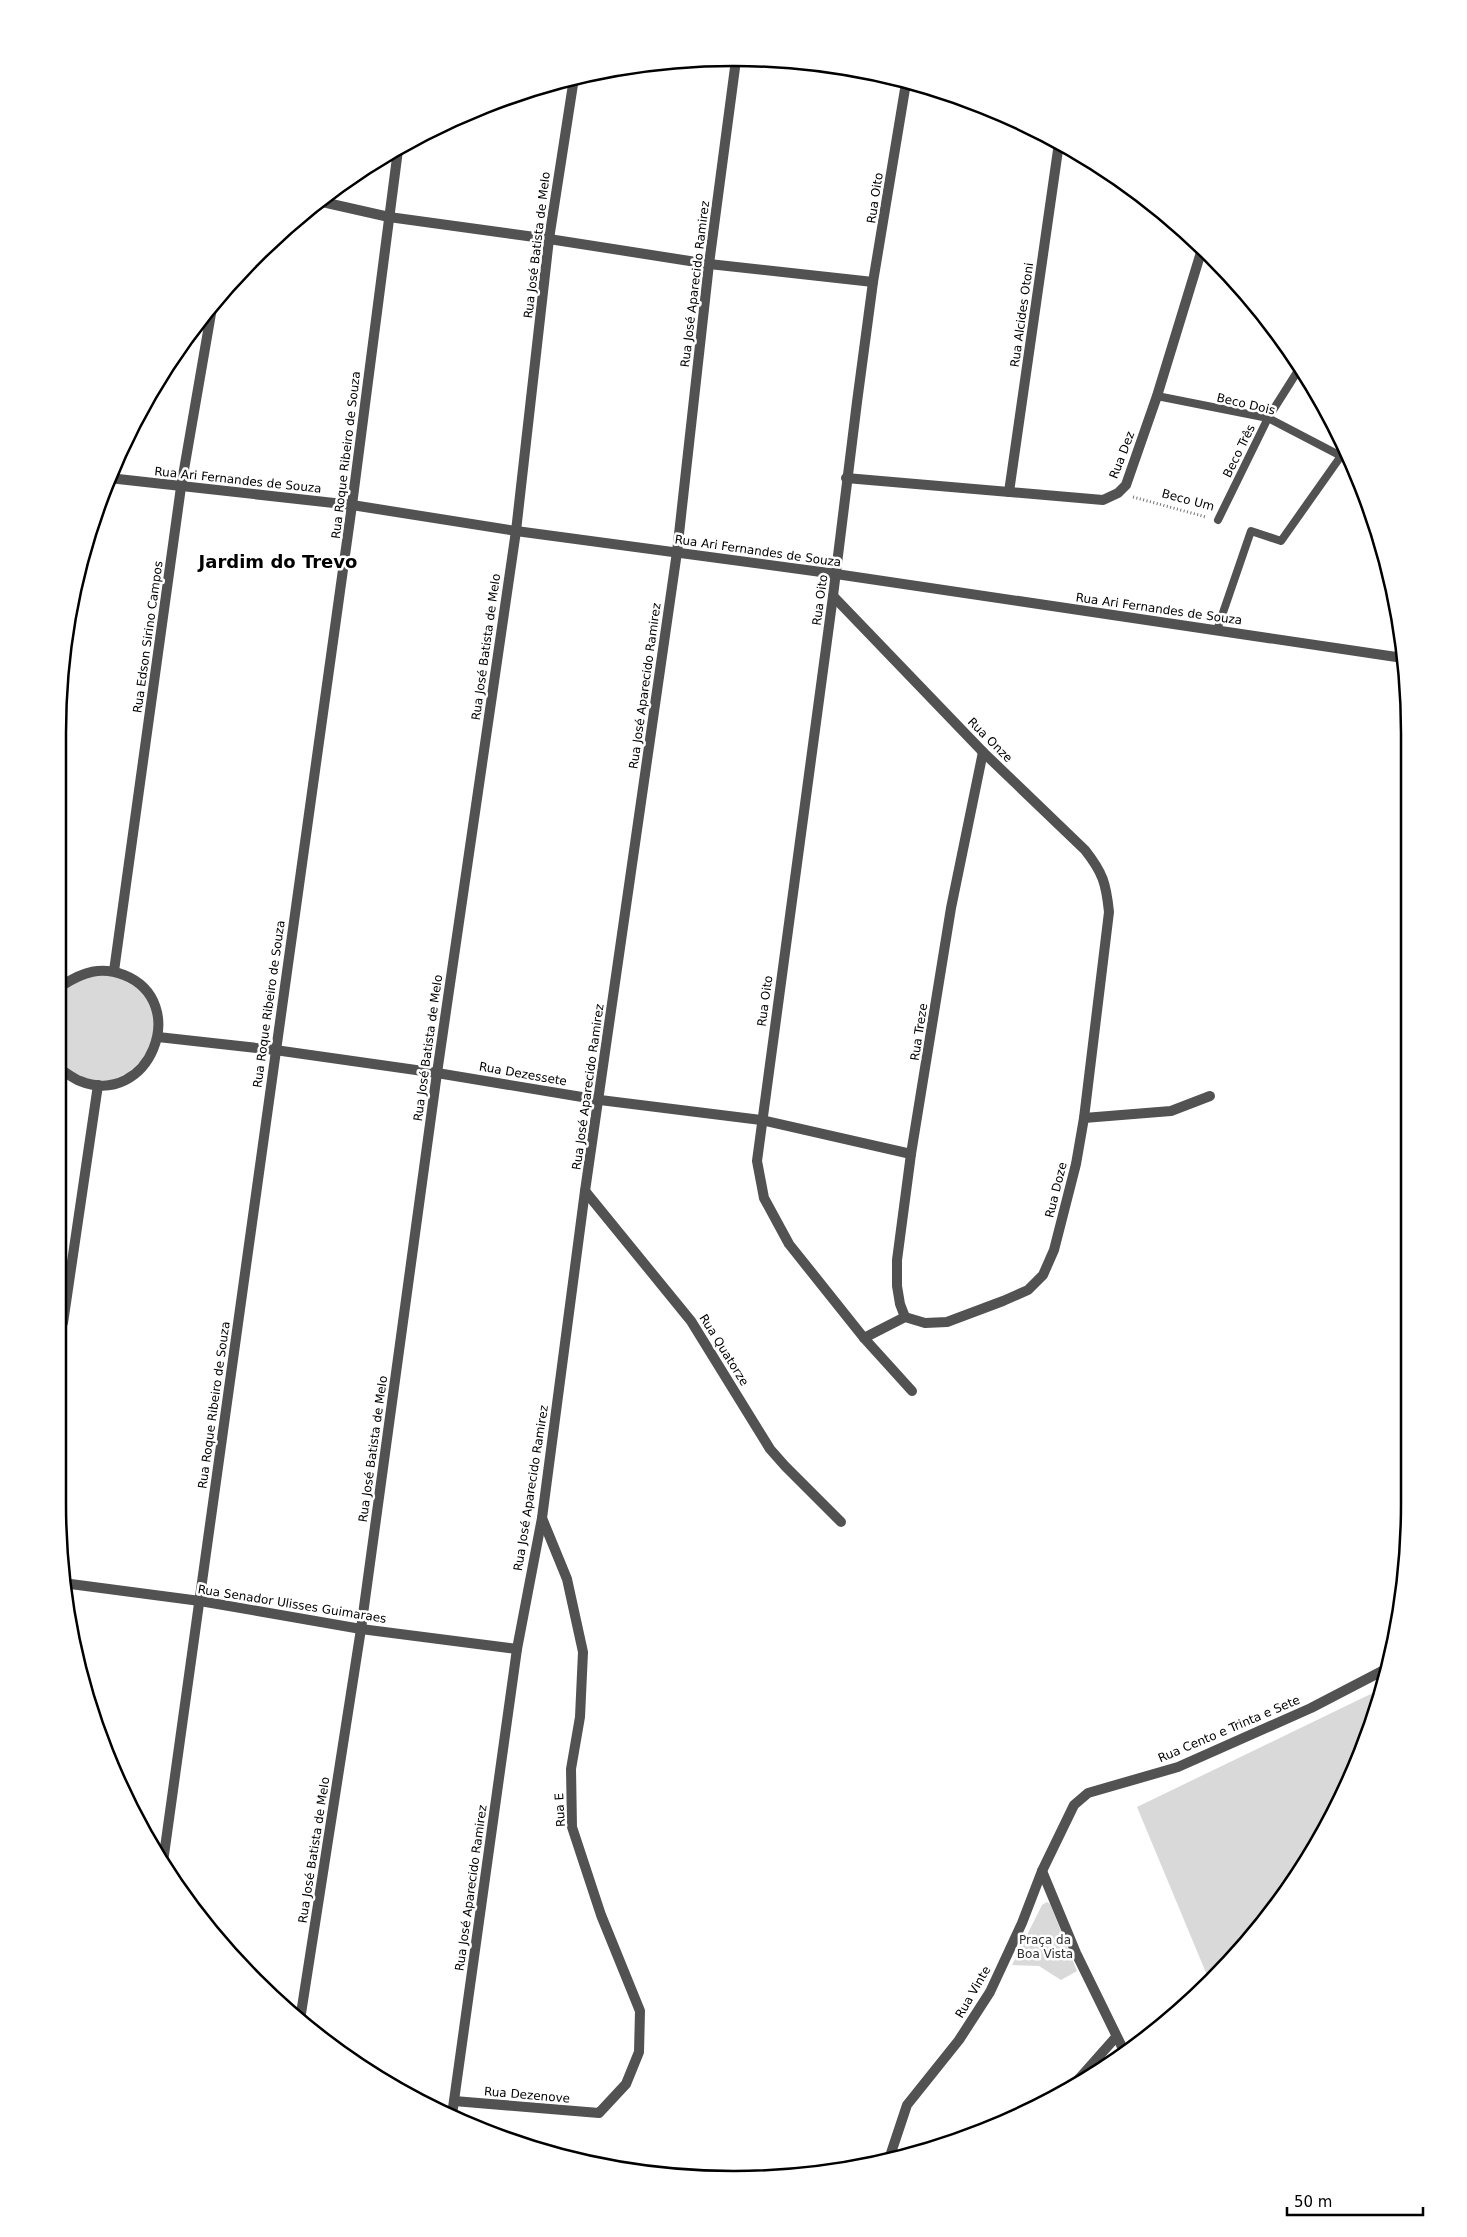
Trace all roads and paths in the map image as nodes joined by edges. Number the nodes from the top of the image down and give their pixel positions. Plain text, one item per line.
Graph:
1 (735, 66) edge
2 (573, 86) edge
3 (905, 89) edge
4 (1058, 151) edge
5 (397, 158) edge
6 (328, 203) edge
7 (389, 217) junction
8 (549, 239) junction
9 (1200, 257) edge
10 (709, 264) junction
11 (873, 282) junction
12 (210, 320) edge
13 (1295, 375) edge
14 (1157, 396) junction
15 (1268, 418) junction
16 (1340, 455) edge
17 (1341, 456) edge
18 (846, 478) junction
19 (117, 479) edge
20 (181, 486) junction
21 (1009, 492) junction
22 (1118, 493) junction
23 (352, 505) junction
24 (1218, 520) joint
25 (516, 531) junction
26 (677, 552) junction
27 (836, 574) junction
28 (833, 596) junction
29 (1217, 630) junction
30 (1396, 657) edge
31 (983, 752) junction
32 (1109, 912) joint
33 (114, 971) junction
34 (66, 983) edge
35 (158, 1037) junction
36 (275, 1050) junction
37 (66, 1073) edge
38 (437, 1073) junction
39 (98, 1085) junction
40 (1210, 1096) dead end
41 (600, 1100) junction
42 (1084, 1118) junction
43 (761, 1120) junction
44 (911, 1154) junction
45 (586, 1191) junction
46 (66, 1303) edge
47 (905, 1317) junction
48 (864, 1338) junction
49 (912, 1391) dead end
50 (542, 1518) junction
51 (841, 1522) dead end
52 (71, 1584) edge
53 (200, 1601) junction
54 (361, 1629) junction
55 (517, 1649) junction
56 (1379, 1673) edge
57 (1064, 1827) joint
58 (165, 1851) edge
59 (1042, 1871) junction
60 (301, 2011) edge
61 (1116, 2037) junction
62 (1121, 2046) edge
63 (1089, 2067) edge
64 (454, 2101) junction
65 (453, 2109) edge
66 (599, 2113) joint
67 (892, 2151) edge

1 - 10 street, Rua José Aparecido Ramirez
2 - 8 street, Rua José Batista de Melo
3 - 11 street, Rua Oito
4 - 21 street, Rua Alcides Otoni
5 - 7 street, Rua Roque Ribeiro de Souza
6 - 7 street
7 - 8 street
7 - 23 street, Rua Roque Ribeiro de Souza
8 - 10 street
8 - 25 street, Rua José Batista de Melo
9 - 14 street, Rua Dez
10 - 11 street
10 - 26 street, Rua José Aparecido Ramirez
11 - 18 street, Rua Oito
12 - 20 street, Rua Edson Sirino Campos
13 - 15 lane, Beco Três
14 - 15 lane, Beco Dois
14 - 22 street, Rua Dez
15 - 16 lane, Beco Dois
15 - 24 lane, Beco Três
17 - 29 lane
18 - 21 street, Rua Dez
18 - 27 street, Rua Oito
19 - 20 street, Rua Ari Fernandes de Souza
20 - 23 street, Rua Ari Fernandes de Souza
20 - 33 street, Rua Edson Sirino Campos
21 - 22 street, Rua Dez
22 - 24 path, Beco Um
23 - 25 street, Rua Ari Fernandes de Souza
23 - 36 street, Rua Roque Ribeiro de Souza
25 - 26 street, Rua Ari Fernandes de Souza
25 - 38 street, Rua José Batista de Melo
26 - 27 street, Rua Ari Fernandes de Souza
26 - 41 street, Rua José Aparecido Ramirez
27 - 28 street, Rua Oito
27 - 29 street, Rua Ari Fernandes de Souza
28 - 31 street, Rua Onze
28 - 43 street, Rua Oito
29 - 30 street, Rua Ari Fernandes de Souza
31 - 32 street, Rua Onze
31 - 44 street, Rua Treze
32 - 42 street, Rua Doze
33 - 34 street
33 - 35 street
35 - 36 street, Rua Dezessete
35 - 39 street
36 - 38 street, Rua Dezessete
36 - 53 street, Rua Roque Ribeiro de Souza
37 - 39 street
38 - 41 street, Rua Dezessete
38 - 54 street, Rua José Batista de Melo
39 - 46 street
40 - 42 street
41 - 43 street, Rua Dezessete
41 - 45 street, Rua José Aparecido Ramirez
42 - 47 street, Rua Doze
43 - 44 street, Rua Dezessete
43 - 48 street
44 - 47 street, Rua Treze
45 - 50 street, Rua José Aparecido Ramirez
45 - 51 street, Rua Quatorze
47 - 48 street
48 - 49 street
50 - 55 street, Rua José Aparecido Ramirez
50 - 66 street, Rua E
52 - 53 street, Rua Senador Ulisses Guimaraes
53 - 54 street, Rua Senador Ulisses Guimaraes
53 - 58 street, Rua Roque Ribeiro de Souza
54 - 55 street, Rua Senador Ulisses Guimaraes
54 - 60 street, Rua José Batista de Melo
55 - 64 street, Rua José Aparecido Ramirez
56 - 57 street, Rua Cento e Trinta e Sete
57 - 59 street, Rua Vinte
59 - 61 street
59 - 67 street, Rua Vinte
61 - 62 street
61 - 63 street
64 - 65 street, Rua José Aparecido Ramirez
64 - 66 street, Rua Dezenove

